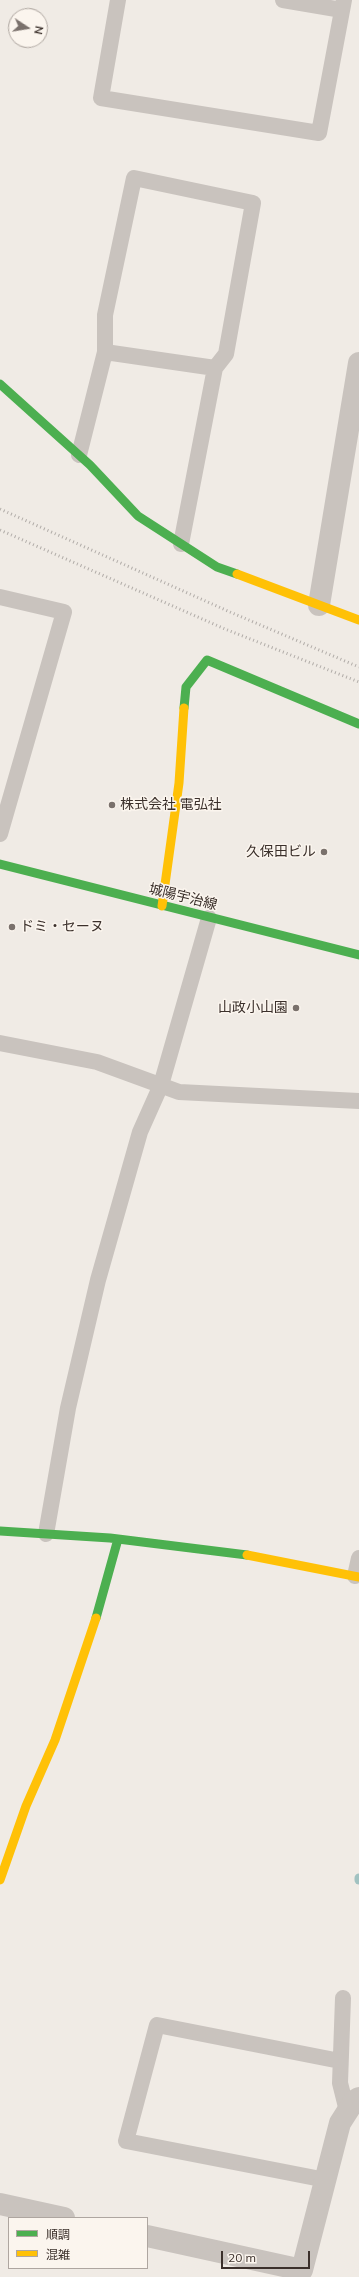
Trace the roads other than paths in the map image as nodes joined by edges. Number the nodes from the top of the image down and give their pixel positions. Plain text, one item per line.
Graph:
1 (118, 0) edge
2 (283, 0) edge
3 (343, 5) edge
4 (105, 352) junction
5 (359, 363) edge
6 (215, 368) junction
7 (0, 384) edge
8 (79, 455) junction
9 (181, 544) junction
10 (0, 597) edge
11 (319, 605) junction
12 (359, 620) edge
13 (359, 724) edge
14 (0, 834) edge
15 (0, 864) edge
16 (162, 906) junction
17 (209, 918) junction
18 (359, 956) edge
19 (0, 1043) edge
20 (161, 1085) junction
21 (359, 1101) edge
22 (0, 1531) edge
23 (46, 1534) junction
24 (118, 1539) junction
25 (359, 1558) edge
26 (357, 1577) edge
27 (0, 1880) edge
28 (343, 1998) dead end
29 (340, 2061) junction
30 (353, 2104) edge
31 (326, 2180) junction
32 (0, 2204) edge
33 (59, 2217) edge
34 (148, 2236) edge

1 - 3 lane
2 - 3 lane
4 - 6 lane
4 - 6 lane
4 - 8 lane
5 - 11 street
6 - 9 lane
7 - 8 street
8 - 9 street
9 - 11 street
10 - 14 lane
11 - 12 street
13 - 16 street
15 - 16 street, 城陽宇治線
16 - 17 street, 城陽宇治線
17 - 18 street, 城陽宇治線
17 - 20 lane
19 - 20 lane
20 - 21 lane
20 - 23 lane
22 - 23 street
23 - 24 street
24 - 26 street
24 - 27 street
25 - 26 lane
28 - 29 lane
29 - 30 lane
29 - 31 lane
30 - 31 street
31 - 34 street
32 - 33 street

